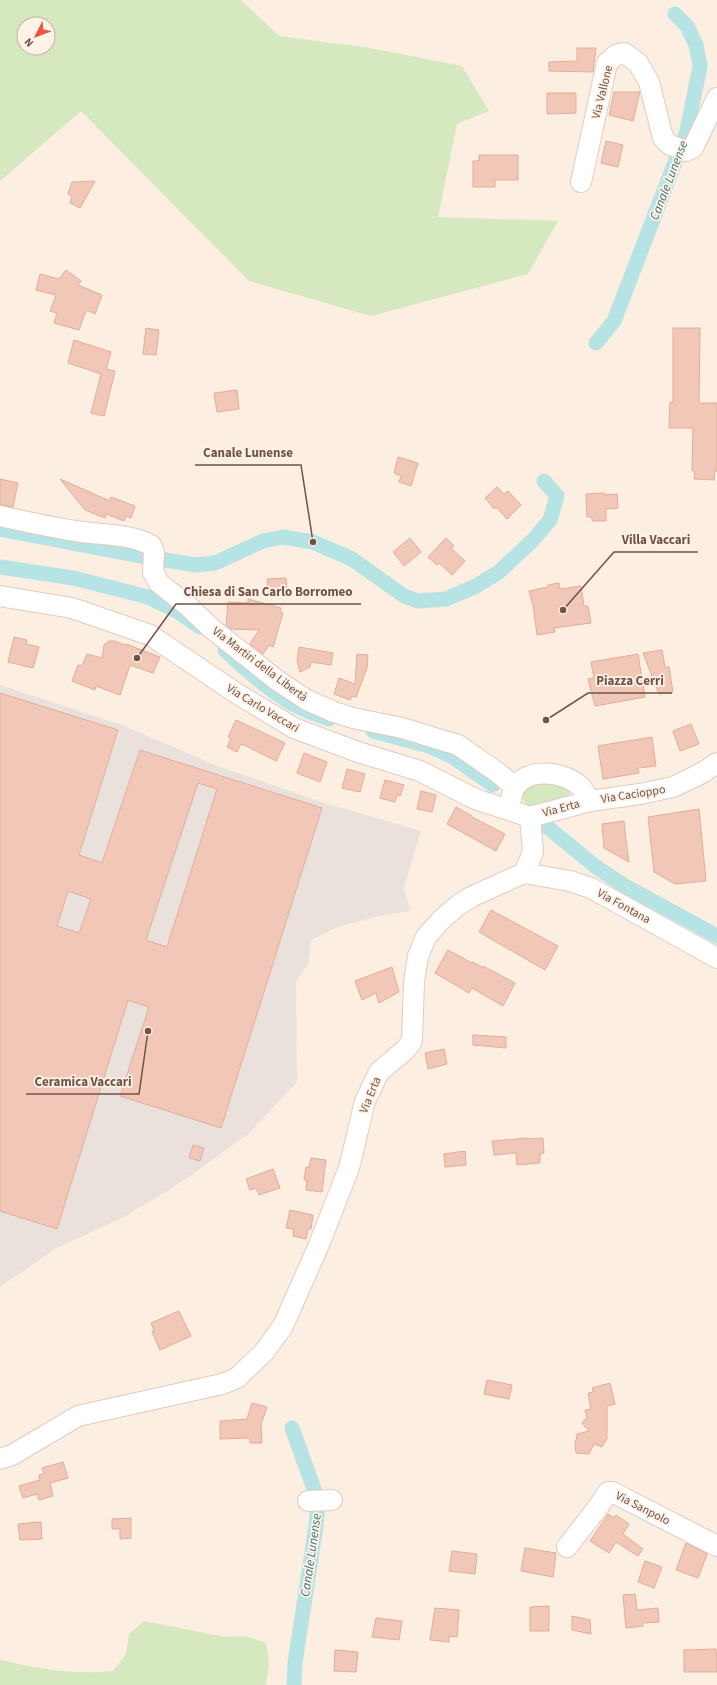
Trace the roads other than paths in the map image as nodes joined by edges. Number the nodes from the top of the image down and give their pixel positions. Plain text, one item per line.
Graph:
1 (717, 98) edge
2 (581, 182) dead end
3 (0, 516) edge
4 (0, 596) edge
5 (717, 763) edge
6 (515, 787) junction
7 (590, 801) junction
8 (507, 810) junction
9 (530, 817) junction
10 (524, 873) junction
11 (717, 958) edge
12 (0, 1459) edge
13 (332, 1500) dead end
14 (308, 1501) dead end
15 (717, 1546) edge
16 (567, 1547) dead end

1 - 2 street, Via Vallone
3 - 6 street, Via Martiri della Libertà
4 - 8 street, Via Carlo Vaccari
5 - 7 street, Via Cacioppo
6 - 7 street
6 - 8 street
7 - 9 street, Via Erta
8 - 9 street, Via Carlo Vaccari
9 - 10 street, Via Erta
10 - 11 street, Via Fontana
10 - 12 street, Via Erta
13 - 14 street
15 - 16 street, Via Sanpolo

